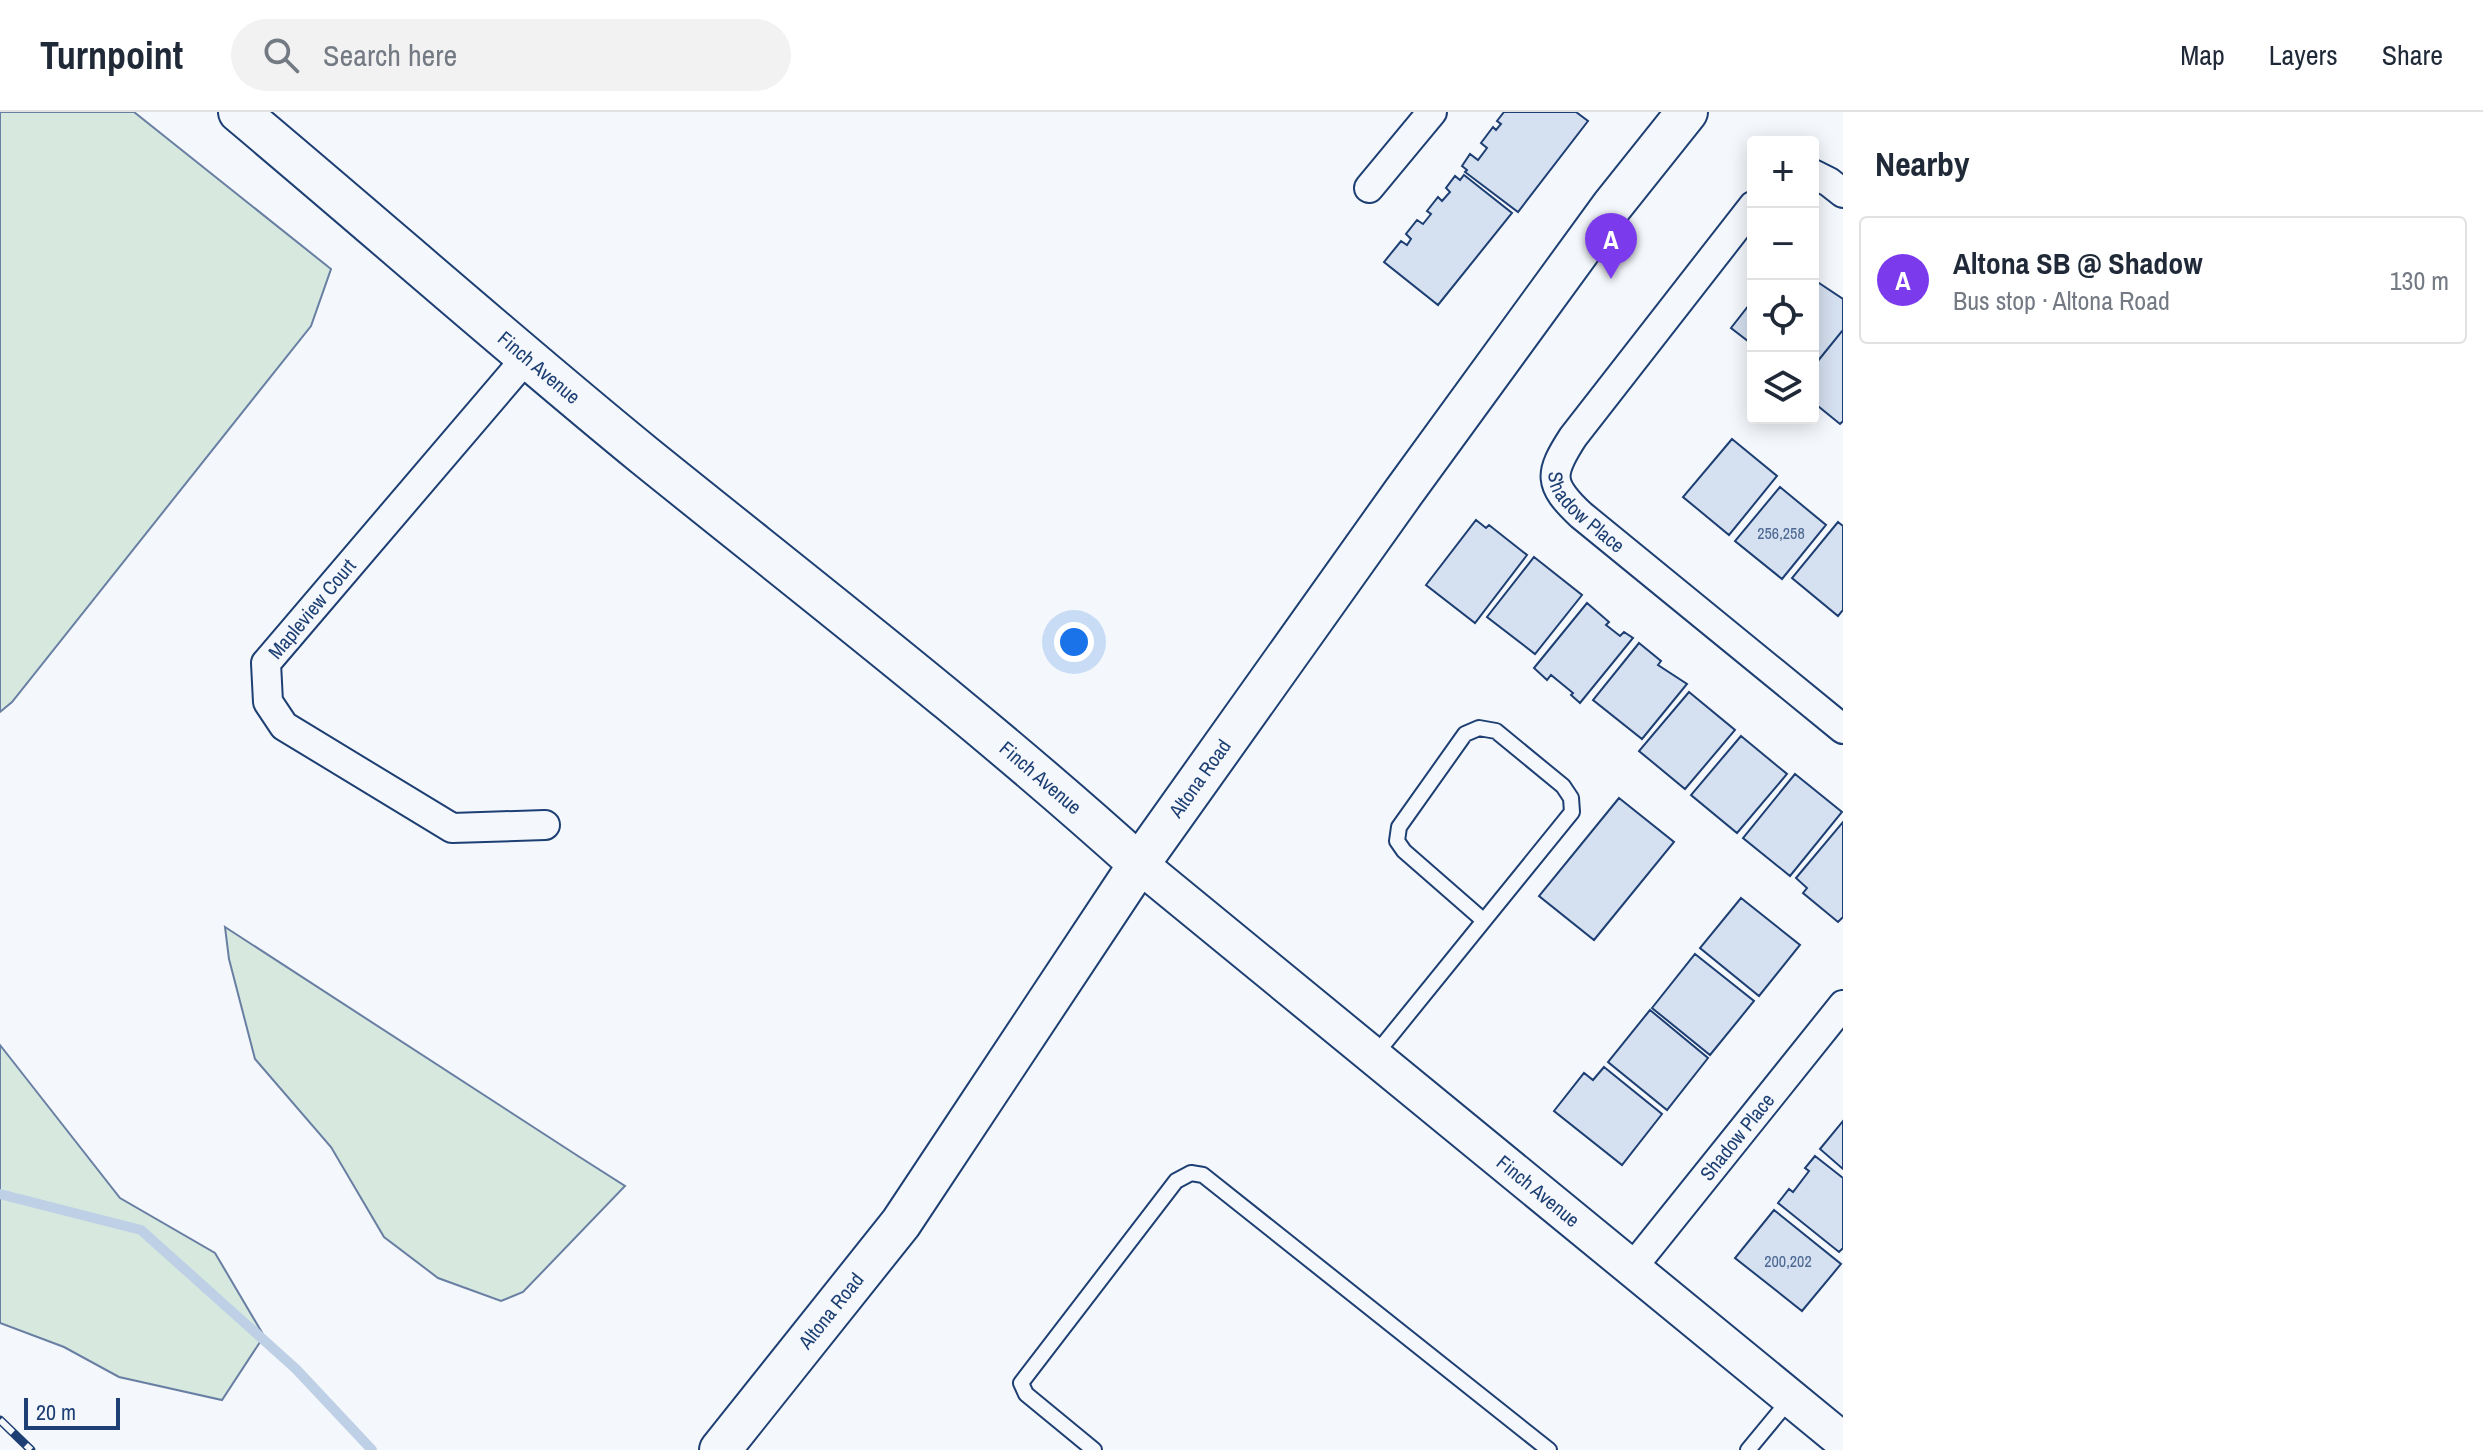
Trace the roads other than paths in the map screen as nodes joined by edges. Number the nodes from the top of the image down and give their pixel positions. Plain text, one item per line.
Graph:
1 (239, 112) edge
2 (1432, 112) edge
3 (1687, 112) edge
4 (1819, 177) edge
5 (1369, 188) dead end
6 (1843, 193) edge
7 (1751, 208) edge
8 (528, 356) junction
9 (1843, 729) edge
10 (545, 825) dead end
11 (1139, 864) junction
12 (1483, 920) junction
13 (1843, 1005) edge
14 (1375, 1055) junction
15 (1632, 1268) junction
16 (1791, 1398) junction
17 (1843, 1441) edge
18 (720, 1450) edge
19 (1094, 1450) edge
20 (1549, 1450) edge
21 (1748, 1450) edge

1 - 8 main road, Finch Avenue
2 - 5 street
3 - 11 main road, Altona Road
4 - 6 street
7 - 9 street, Shadow Place
8 - 10 street, Mapleview Court
8 - 11 main road, Finch Avenue
11 - 14 street, Finch Avenue
11 - 18 main road, Altona Road
12 - 12 lane
12 - 14 lane
13 - 15 street, Shadow Place
14 - 15 street, Finch Avenue
15 - 16 street, Finch Avenue
16 - 17 street, Finch Avenue
16 - 21 lane
19 - 20 lane

